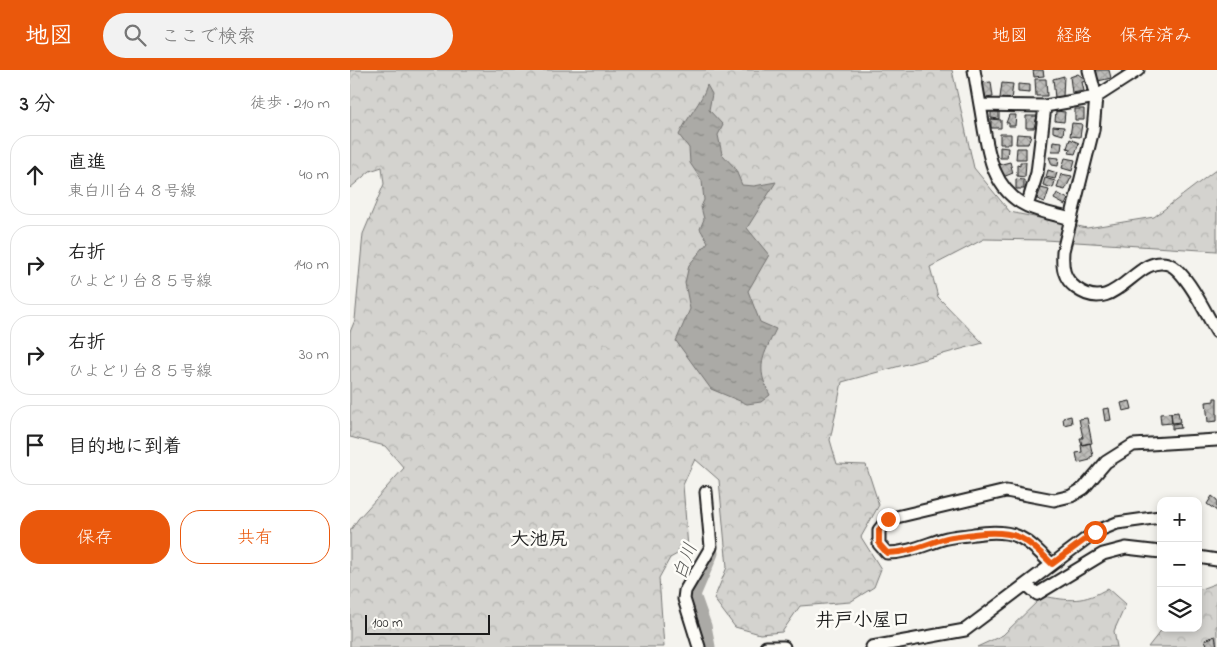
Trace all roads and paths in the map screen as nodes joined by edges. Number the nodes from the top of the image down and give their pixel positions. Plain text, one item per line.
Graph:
1 (974, 70) edge
2 (1089, 70) edge
3 (1138, 70) edge
4 (1096, 97) junction
5 (980, 105) junction
6 (1046, 106) junction
7 (1027, 206) junction
8 (1071, 219) junction
9 (1217, 332) edge
10 (1217, 440) edge
11 (706, 492) dead end
12 (1157, 517) edge
13 (1157, 552) edge
14 (1202, 558) edge
15 (1217, 560) edge
16 (1052, 564) junction
17 (1027, 585) junction
18 (699, 647) edge
19 (766, 647) edge
20 (784, 647) edge
21 (872, 647) edge

1 - 5 street
2 - 4 street
3 - 4 street
4 - 6 street
4 - 8 street
5 - 6 street
5 - 7 street
6 - 7 street
7 - 8 street
8 - 9 street
10 - 16 street
11 - 18 street
12 - 16 street
13 - 17 street
14 - 15 street
16 - 17 street
17 - 21 street
19 - 20 street

